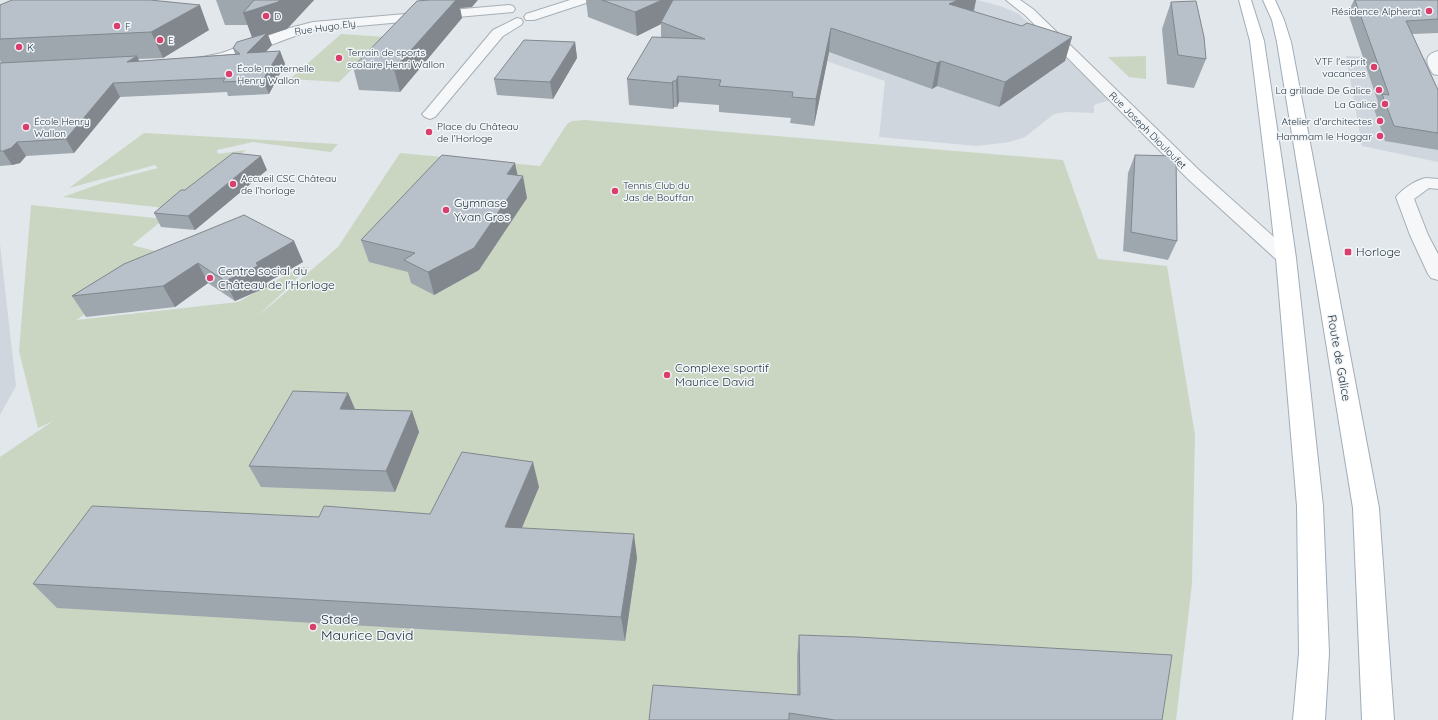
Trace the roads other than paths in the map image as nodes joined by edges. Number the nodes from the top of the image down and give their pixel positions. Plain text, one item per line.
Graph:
1 (582, 0) edge
2 (1012, 0) edge
3 (1245, 0) edge
4 (1269, 0) edge
5 (464, 14) junction
6 (519, 14) junction
7 (497, 24) junction
8 (1438, 55) edge
9 (192, 62) edge
10 (1438, 70) edge
11 (430, 114) dead end
12 (1438, 184) edge
13 (1286, 258) junction
14 (1438, 274) edge
15 (1309, 720) edge
16 (1378, 720) edge

1 - 6 street
2 - 13 street, Rue Joseph Diouloufet
3 - 13 main road
4 - 16 main road, Route de Galice
5 - 6 street, Rue Hugo Ely
5 - 7 street, Rue Hugo Ely
5 - 9 street, Rue Hugo Ely
6 - 7 street
6 - 7 street
7 - 11 street
8 - 10 street
12 - 14 street
13 - 15 main road

